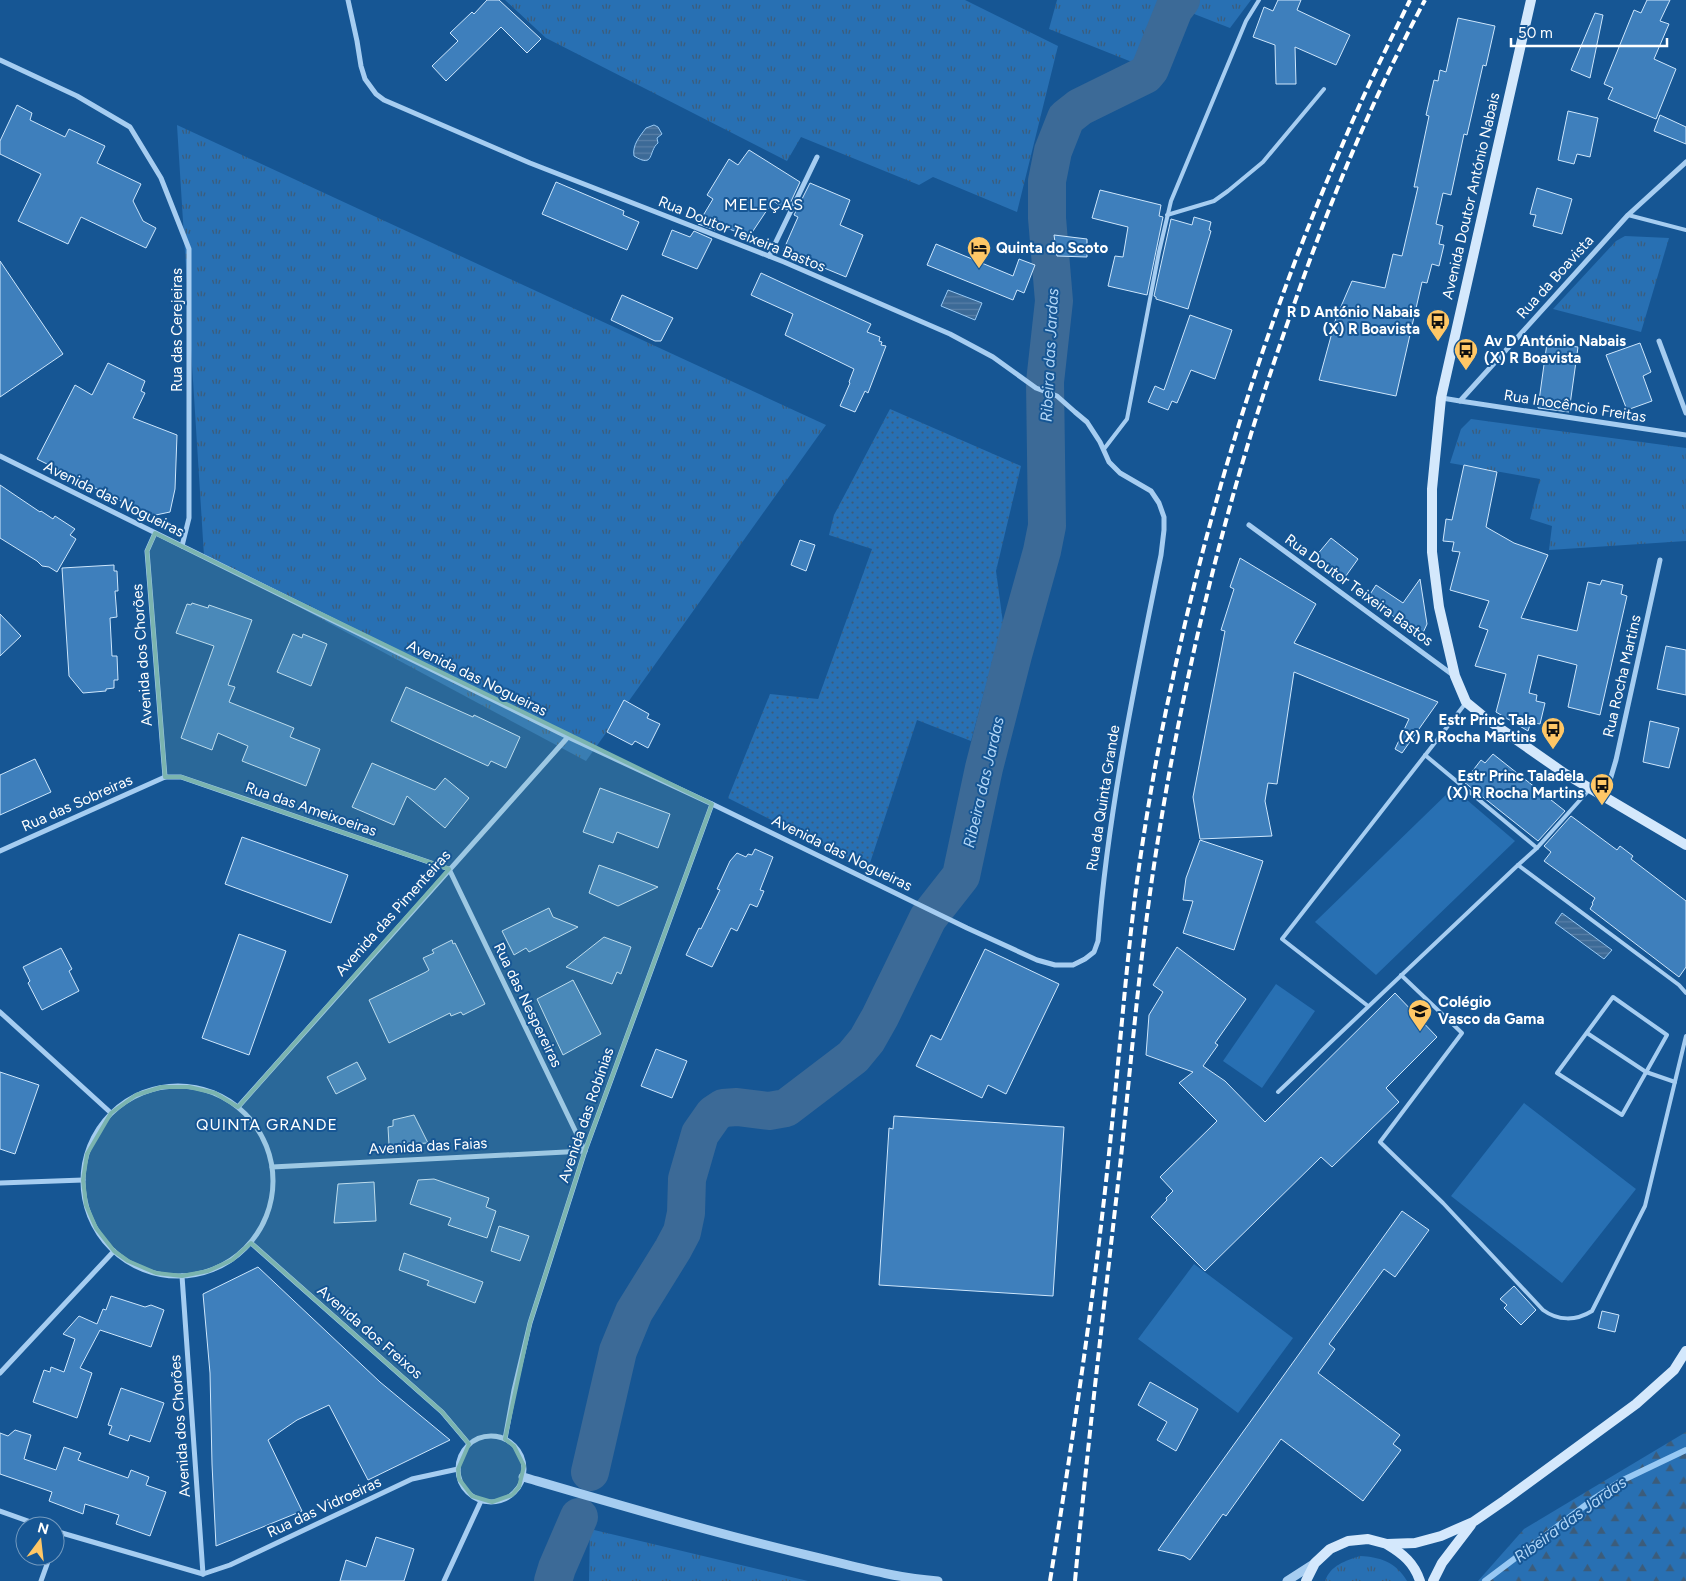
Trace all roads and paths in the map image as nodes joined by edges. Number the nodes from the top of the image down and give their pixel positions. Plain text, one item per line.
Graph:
1 (348, 0) edge
2 (1260, 0) edge
3 (1531, 0) edge
4 (0, 60) edge
5 (1324, 89) dead end
6 (817, 157) dead end
7 (1686, 162) edge
8 (1167, 215) junction
9 (1628, 215) junction
10 (1686, 230) edge
11 (768, 256) junction
12 (1659, 341) dead end
13 (1441, 398) junction
14 (1460, 401) junction
15 (1686, 413) edge
16 (1686, 436) edge
17 (1104, 449) junction
18 (0, 456) edge
19 (1151, 492) joint
20 (1249, 525) dead end
21 (155, 533) junction
22 (182, 546) junction
23 (1660, 560) dead end
24 (1455, 676) junction
25 (1466, 702) junction
26 (568, 737) junction
27 (1425, 754) junction
28 (165, 777) junction
29 (1591, 788) junction
30 (1605, 797) junction
31 (712, 804) junction
32 (1686, 845) edge
33 (1537, 848) junction
34 (0, 851) edge
35 (1518, 865) junction
36 (449, 869) junction
37 (946, 917) joint
38 (1402, 975) junction
39 (1686, 993) edge
40 (1368, 1006) junction
41 (0, 1012) edge
42 (1587, 1033) junction
43 (1686, 1036) edge
44 (1646, 1072) junction
45 (1675, 1082) junction
46 (1278, 1092) dead end
47 (238, 1107) junction
48 (110, 1113) junction
49 (585, 1151) junction
50 (272, 1167) junction
51 (83, 1180) junction
52 (0, 1183) edge
53 (251, 1243) junction
54 (114, 1251) junction
55 (182, 1276) junction
56 (1686, 1351) edge
57 (0, 1373) edge
58 (505, 1439) junction
59 (469, 1444) junction
60 (458, 1469) junction
61 (523, 1477) junction
62 (481, 1501) junction
63 (0, 1511) edge
64 (15, 1516) edge
65 (1473, 1522) junction
66 (65, 1534) edge
67 (1387, 1544) junction
68 (1316, 1562) junction
69 (46, 1566) edge
70 (203, 1574) junction
71 (41, 1581) edge
72 (444, 1581) edge
73 (938, 1581) edge
74 (1287, 1581) edge
75 (1306, 1581) edge
76 (1420, 1581) edge
77 (1433, 1581) edge

1 - 11 street, Rua Doutor Teixeira Bastos
2 - 8 lane
3 - 13 main road, Avenida Doutor António Nabais
4 - 22 street, Rua das Cerejeiras
5 - 8 lane
6 - 11 street
7 - 9 street, Rua da Boavista
8 - 17 lane
9 - 10 lane
9 - 14 street, Rua da Boavista
11 - 17 street, Rua Doutor Teixeira Bastos
12 - 15 street
13 - 14 street
13 - 24 main road, Avenida Doutor António Nabais
14 - 16 street, Rua Inocêncio Freitas
17 - 19 street, Rua Doutor Teixeira Bastos
18 - 21 street, Avenida das Nogueiras
19 - 37 street, Rua da Quinta Grande
20 - 24 street, Rua Doutor Teixeira Bastos
21 - 22 street, Avenida das Nogueiras
21 - 28 street, Avenida dos Chorões
22 - 26 street, Avenida das Nogueiras
23 - 30 street, Rua Rocha Martins
24 - 25 main road, Avenida Doutor António Nabais
25 - 27 lane
25 - 29 main road, Avenida Doutor António Nabais
26 - 31 street, Avenida das Nogueiras
26 - 36 street, Avenida das Pimenteiras
27 - 33 lane
27 - 40 lane
28 - 34 street, Rua das Sobreiras
28 - 36 street, Rua das Ameixoeiras
29 - 30 main road, Avenida Doutor António Nabais
29 - 33 lane
30 - 32 main road, Avenida Doutor António Nabais
31 - 37 street, Avenida das Nogueiras
31 - 49 street, Avenida das Robínias
33 - 35 lane
35 - 38 lane
35 - 39 lane
36 - 47 street, Avenida das Pimenteiras
36 - 49 street, Rua das Nespereiras
38 - 40 lane
38 - 45 lane
40 - 46 lane
41 - 48 street
42 - 44 lane
42 - 44 lane
42 - 44 lane
43 - 45 lane
44 - 45 lane
47 - 48 street
47 - 50 street
48 - 51 street
49 - 50 street, Avenida das Faias
49 - 58 street, Avenida das Robínias
50 - 53 street
51 - 52 street
51 - 54 street
53 - 55 street
53 - 59 street, Avenida dos Freixos
54 - 55 street
54 - 57 street
55 - 70 street, Avenida dos Chorões
56 - 65 main road
58 - 59 street
58 - 61 street
59 - 60 street
60 - 62 street
60 - 70 street, Rua das Vidroeiras
61 - 62 street
61 - 73 street
62 - 72 street
63 - 64 street
65 - 67 main road
65 - 77 main road
66 - 70 street
67 - 68 main road
67 - 76 main road
68 - 74 street
68 - 75 main road
69 - 71 street

